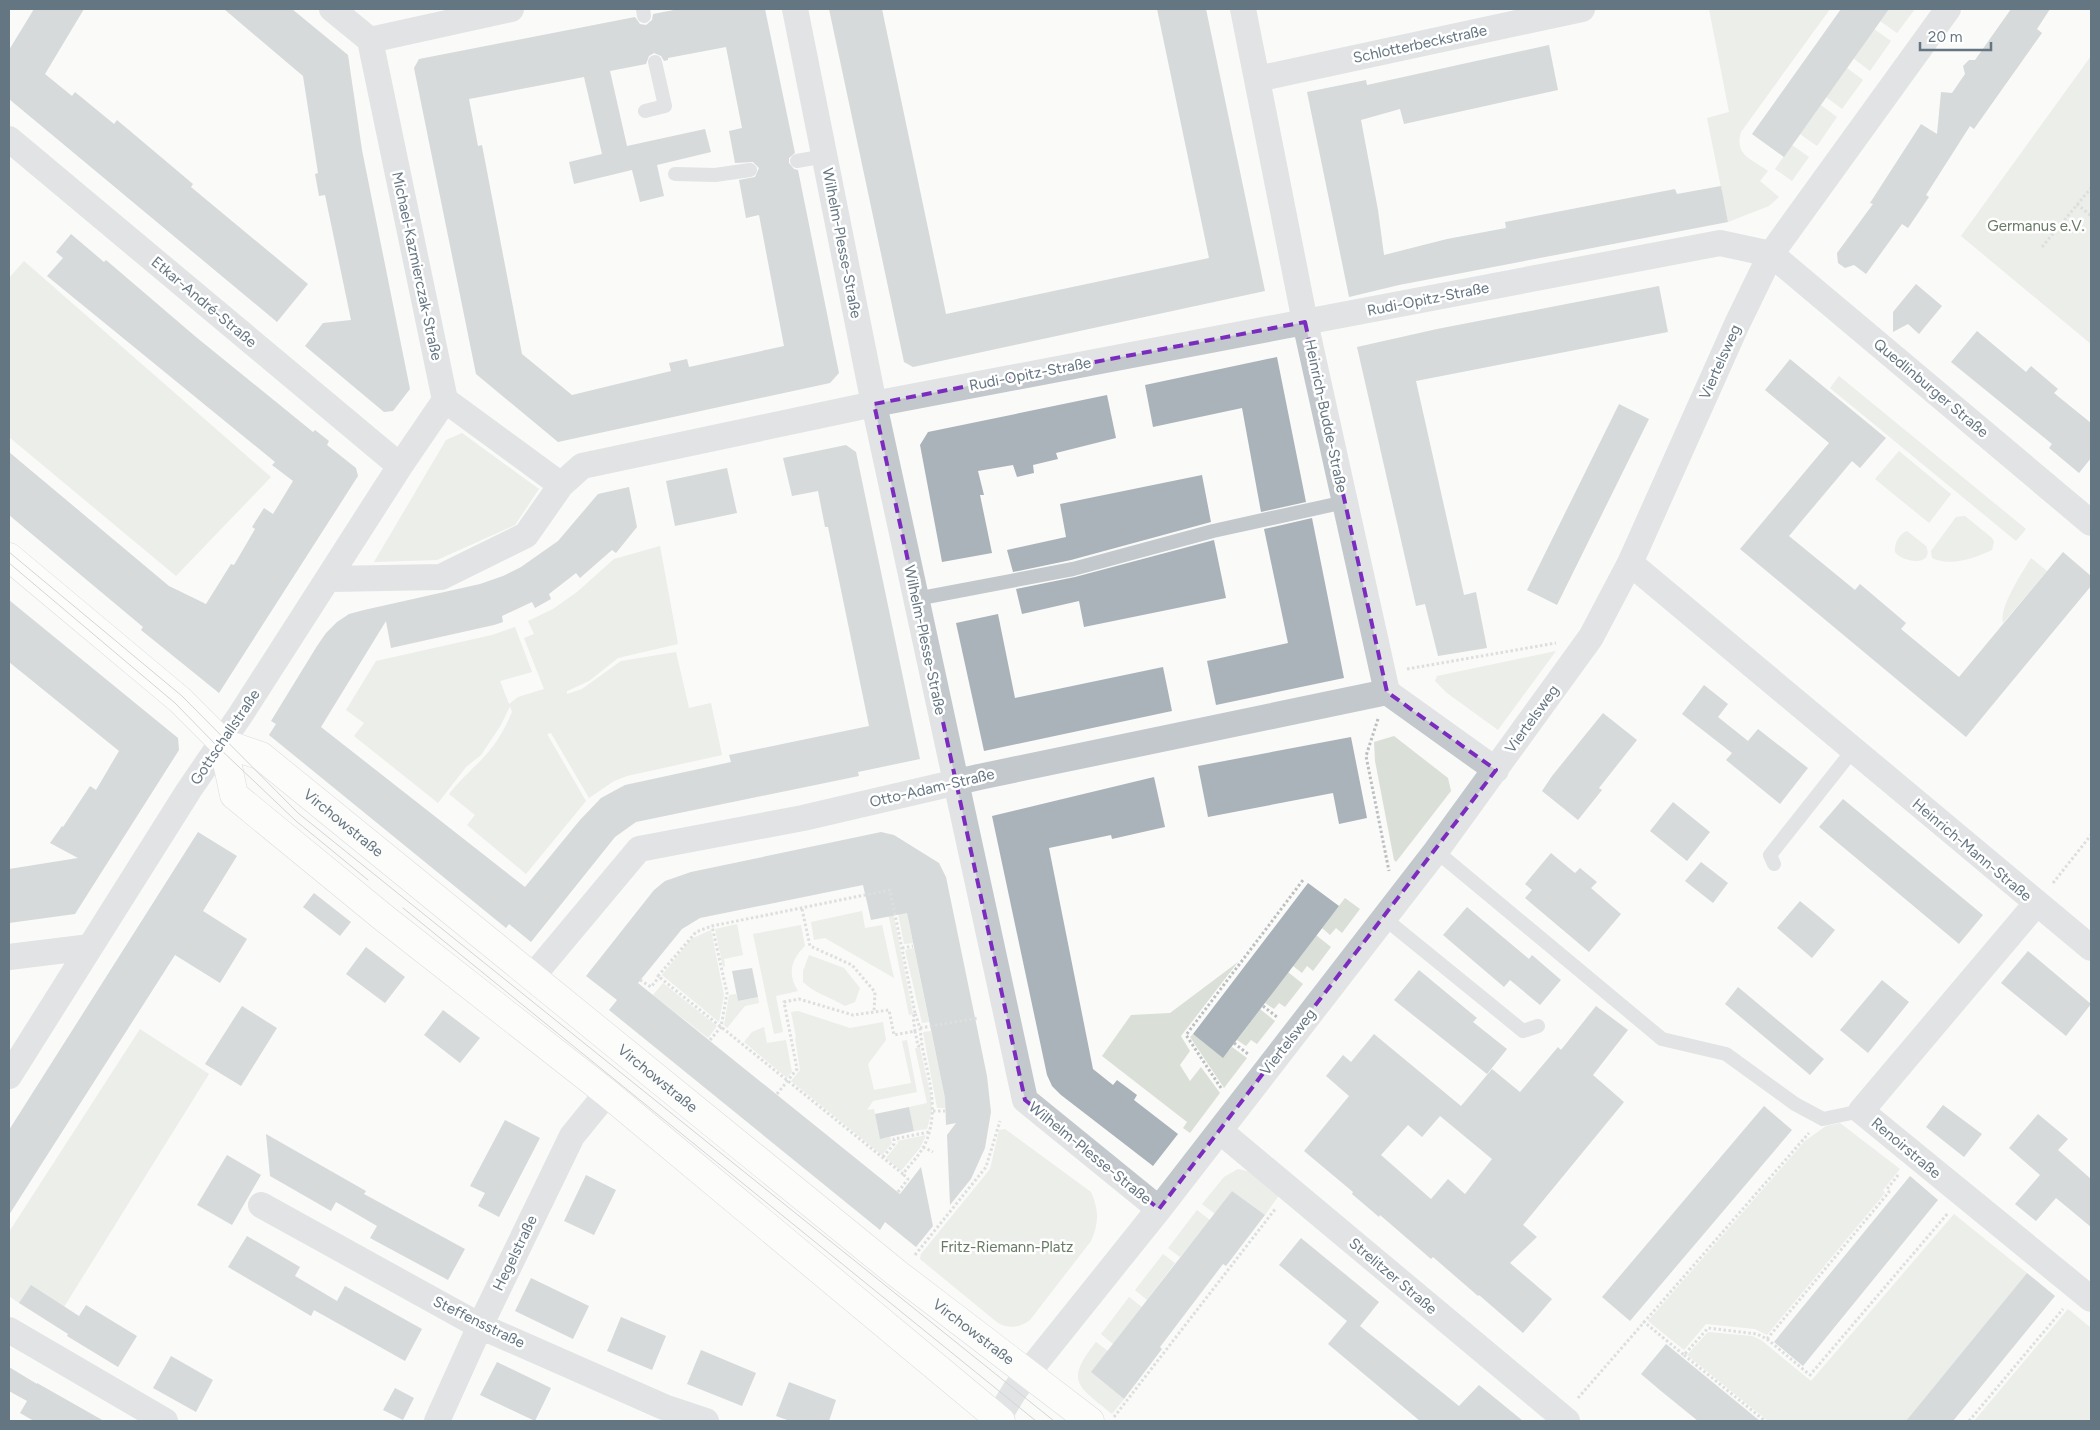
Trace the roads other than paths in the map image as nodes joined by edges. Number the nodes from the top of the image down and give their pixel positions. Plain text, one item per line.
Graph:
1 (332, 9) edge
2 (511, 9) edge
3 (795, 9) edge
4 (1243, 9) edge
5 (1582, 9) edge
6 (1948, 9) edge
7 (370, 40) junction
8 (655, 62) dead end
9 (1257, 79) junction
10 (645, 110) dead end
11 (9, 139) edge
12 (825, 156) junction
13 (797, 161) dead end
14 (750, 170) dead end
15 (675, 174) dead end
16 (1770, 254) junction
17 (1305, 322) junction
18 (445, 400) junction
19 (874, 404) junction
20 (400, 466) junction
21 (561, 485) junction
22 (1345, 502) junction
23 (2091, 523) edge
24 (9, 557) edge
25 (1630, 563) junction
26 (329, 578) junction
27 (916, 598) junction
28 (1385, 682) junction
29 (223, 743) junction
30 (1853, 750) junction
31 (1496, 770) junction
32 (956, 782) junction
33 (1436, 851) junction
34 (1774, 864) dead end
35 (2036, 904) junction
36 (1390, 911) junction
37 (90, 947) junction
38 (2091, 948) edge
39 (9, 957) edge
40 (532, 977) junction
41 (1538, 1026) dead end
42 (12, 1062) edge
43 (607, 1093) junction
44 (1861, 1111) junction
45 (1220, 1131) junction
46 (261, 1205) dead end
47 (1159, 1209) junction
48 (2085, 1294) edge
49 (480, 1326) junction
50 (9, 1330) edge
51 (1027, 1374) junction
52 (1564, 1419) edge
53 (998, 1420) edge
54 (1101, 1420) edge
55 (165, 1421) edge
56 (437, 1421) edge
57 (706, 1421) edge

1 - 7 street
2 - 7 street
3 - 12 street, Wilhelm-Plesse-Straße
4 - 9 street, Heinrich-Budde-Straße
5 - 9 street, Schlotterbeckstraße
6 - 16 street, Viertelsweg
7 - 18 street, Michael-Kazmierczak-Straße
8 - 10 lane
9 - 17 street, Heinrich-Budde-Straße
11 - 20 street, Etkar-André-Straße
12 - 13 lane
12 - 19 street, Wilhelm-Plesse-Straße
14 - 15 lane
16 - 17 street, Rudi-Opitz-Straße
16 - 23 street, Quedlinburger Straße
16 - 25 street, Viertelsweg
17 - 19 street, Rudi-Opitz-Straße
17 - 22 street, Heinrich-Budde-Straße
18 - 20 street, Gottschallstraße
18 - 21 street
19 - 21 street, Rudi-Opitz-Straße
19 - 27 street, Wilhelm-Plesse-Straße
20 - 26 street, Gottschallstraße
21 - 26 street, Rudi-Opitz-Straße
22 - 27 lane
22 - 28 street, Heinrich-Budde-Straße
24 - 29 main road, Virchowstraße
25 - 30 street, Heinrich-Mann-Straße
25 - 31 street, Viertelsweg
26 - 29 street, Gottschallstraße
27 - 32 street, Wilhelm-Plesse-Straße
28 - 31 street
28 - 32 street, Otto-Adam-Straße
29 - 37 street, Gottschallstraße
29 - 40 main road, Virchowstraße
29 - 43 main road
30 - 34 lane
30 - 35 street, Heinrich-Mann-Straße
31 - 33 street, Viertelsweg
32 - 40 street, Otto-Adam-Straße
32 - 47 street, Wilhelm-Plesse-Straße
33 - 36 street, Viertelsweg
33 - 44 lane
35 - 38 street, Heinrich-Mann-Straße
35 - 44 street, Renoirstraße
36 - 41 lane
36 - 45 street, Viertelsweg
37 - 39 street
37 - 42 street, Gottschallstraße
40 - 51 main road, Virchowstraße
43 - 49 street, Hegelstraße
43 - 53 main road
44 - 48 street, Renoirstraße
45 - 47 street, Viertelsweg
45 - 52 street, Strelitzer Straße
46 - 49 street, Steffensstraße
47 - 51 street, Viertelsweg
49 - 56 street, Hegelstraße
49 - 57 street, Steffensstraße
50 - 55 street
51 - 53 street, Viertelsweg
51 - 54 main road, Virchowstraße

